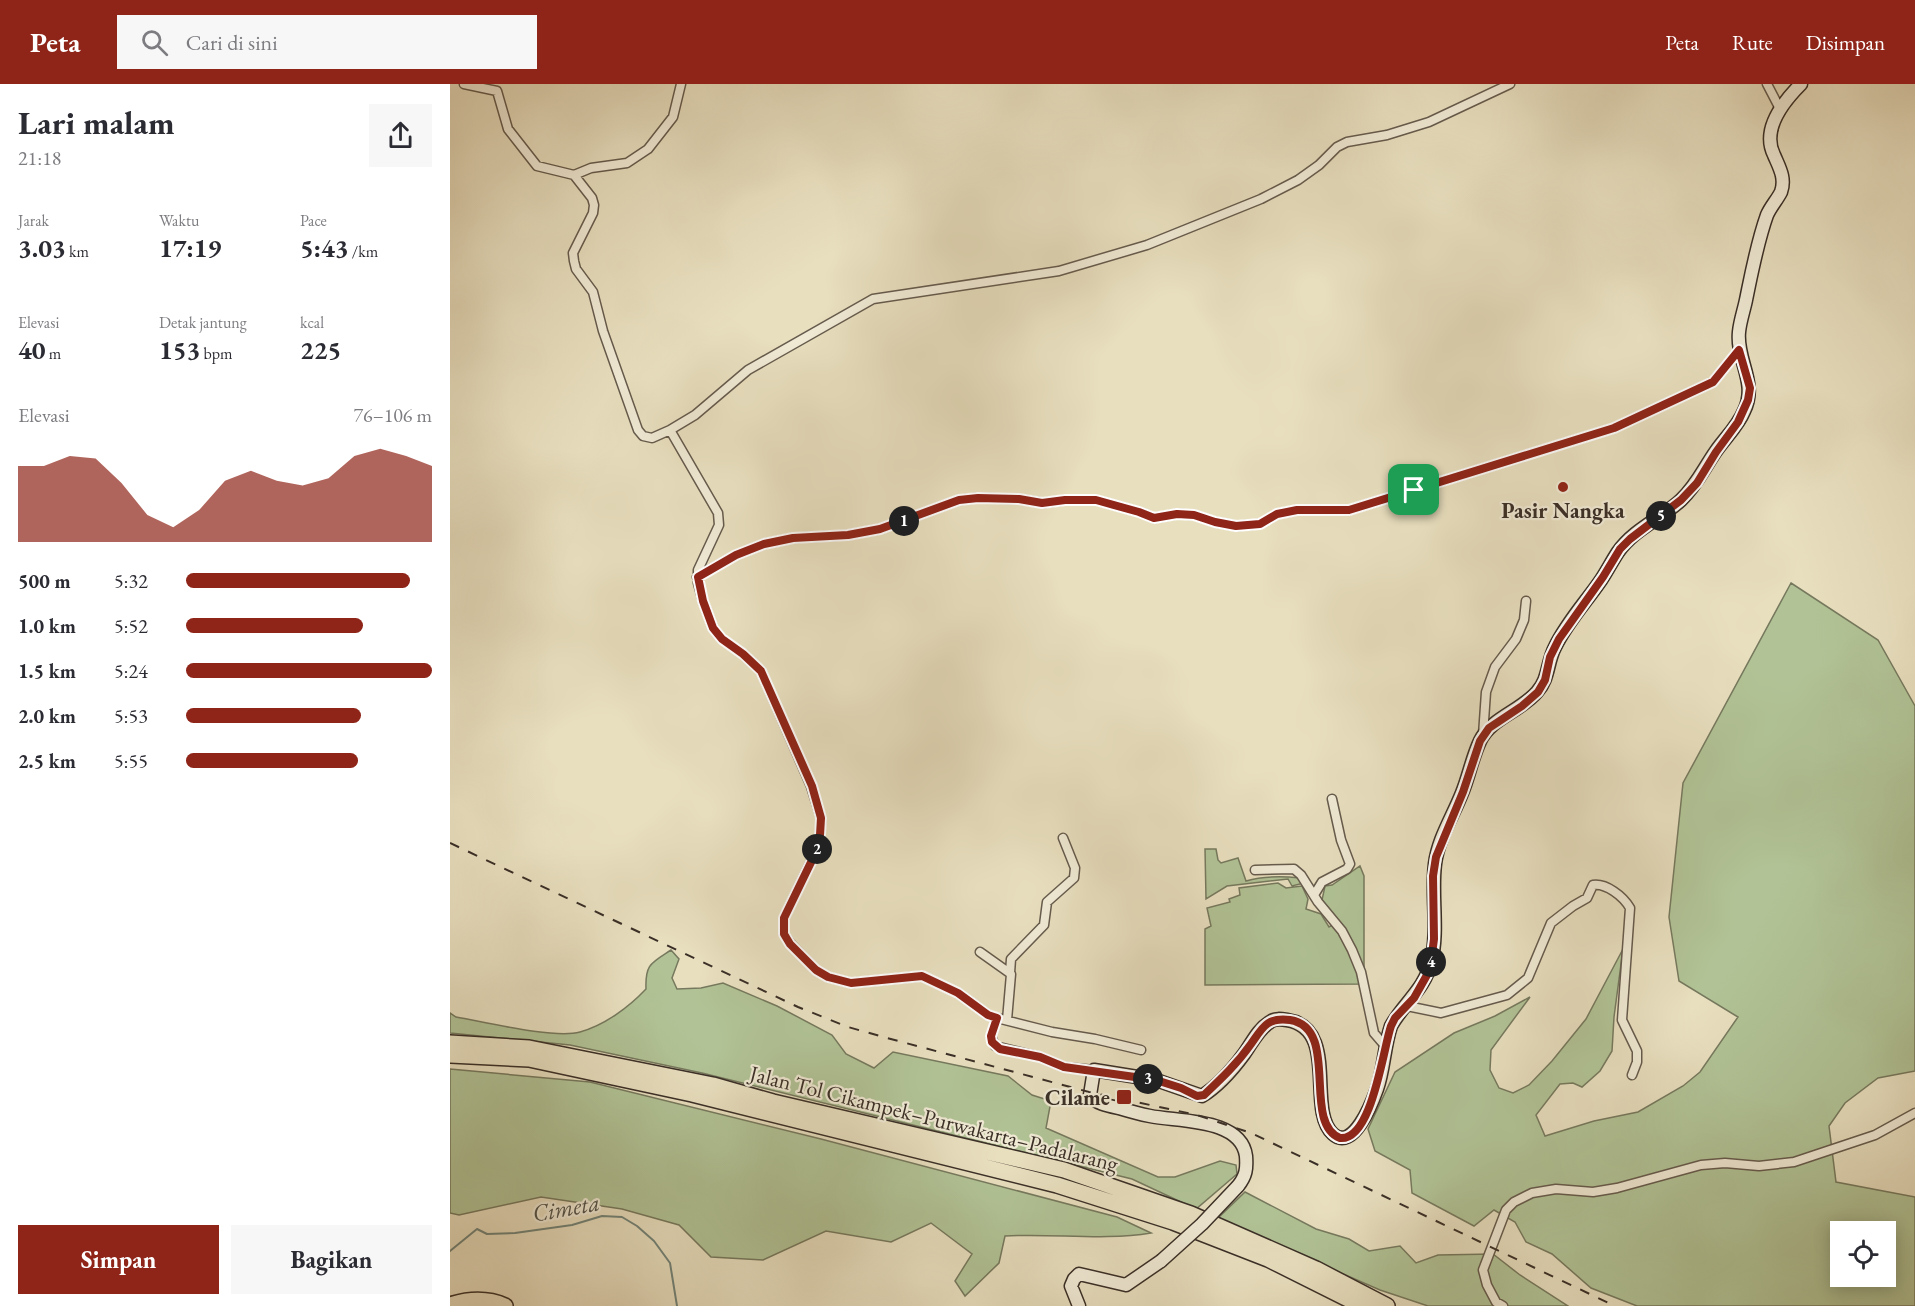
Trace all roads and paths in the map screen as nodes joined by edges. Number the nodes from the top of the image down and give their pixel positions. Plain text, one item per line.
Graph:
1 (464, 84) edge
2 (681, 84) edge
3 (1510, 84) edge
4 (1767, 84) edge
5 (1801, 84) edge
6 (499, 88) edge
7 (1780, 109) junction
8 (574, 175) junction
9 (1739, 350) junction
10 (670, 430) junction
11 (698, 577) junction
12 (1526, 602) dead end
13 (1484, 736) junction
14 (1332, 800) dead end
15 (1063, 838) dead end
16 (1256, 870) dead end
17 (1314, 895) junction
18 (980, 952) dead end
19 (1010, 973) junction
20 (1407, 1006) junction
21 (997, 1018) junction
22 (1007, 1020) junction
23 (450, 1043) edge
24 (1386, 1047) junction
25 (1141, 1050) dead end
26 (450, 1055) edge
27 (1094, 1070) junction
28 (1632, 1075) dead end
29 (1915, 1113) edge
30 (454, 1304) edge
31 (505, 1306) edge
32 (1079, 1306) edge
33 (1362, 1306) edge
34 (1387, 1306) edge
35 (1503, 1306) edge

1 - 6 street
2 - 8 street
3 - 10 street
4 - 7 street
5 - 7 street
6 - 8 street
7 - 9 street
8 - 10 street
9 - 11 street
9 - 13 street
10 - 11 street
11 - 21 street
12 - 13 street
13 - 20 street
14 - 17 street
15 - 19 street
16 - 17 street
17 - 24 street
18 - 19 street
19 - 22 street
20 - 24 street
20 - 28 street
21 - 22 street
21 - 27 street
22 - 25 street
23 - 34 highway, Jalan Tol Cikampek–Purwakarta–Padalarang
24 - 27 street
26 - 33 highway, Jalan Tol Cikampek–Purwakarta–Padalarang
27 - 32 street, bridge
29 - 35 street
30 - 31 highway

